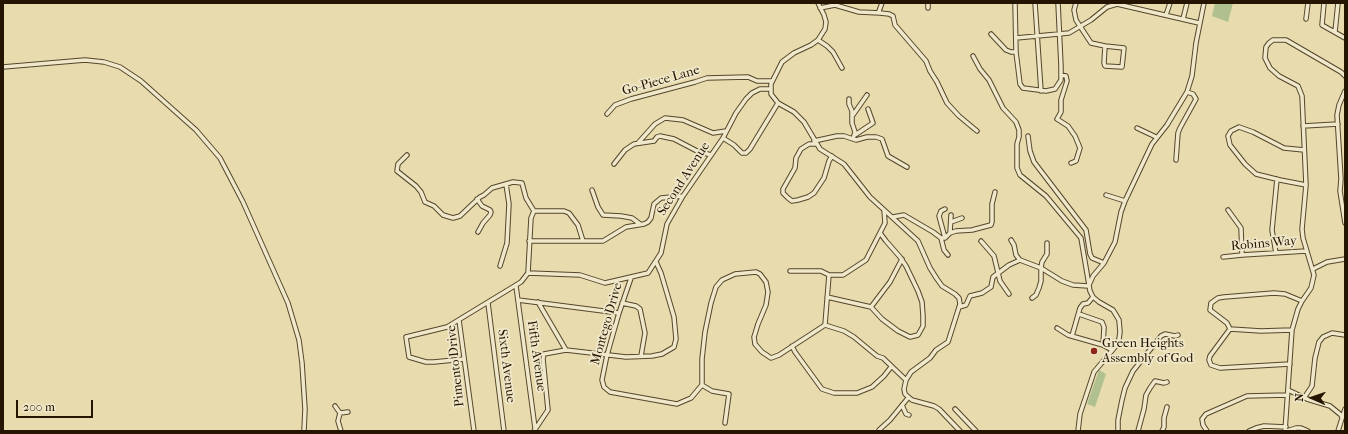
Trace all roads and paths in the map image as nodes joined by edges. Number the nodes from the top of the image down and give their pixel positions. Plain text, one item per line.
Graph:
1 (818, 3) edge
2 (882, 3) edge
3 (928, 3) edge
4 (1015, 3) edge
5 (1035, 3) edge
6 (1058, 3) edge
7 (1076, 3) edge
8 (1170, 3) edge
9 (1187, 3) edge
10 (1204, 3) edge
11 (1308, 3) edge
12 (1324, 3) edge
13 (1338, 3) edge
14 (1134, 5) edge
15 (820, 8) junction
16 (928, 8) dead end
17 (880, 13) junction
18 (1166, 16) junction
19 (1182, 19) junction
20 (1306, 19) dead end
21 (1200, 23) junction
22 (1080, 27) junction
23 (1335, 32) junction
24 (991, 34) dead end
25 (1059, 35) junction
26 (1037, 36) junction
27 (1016, 38) junction
28 (1345, 38) edge
29 (818, 40) junction
30 (1105, 46) junction
31 (1016, 52) junction
32 (973, 56) dead end
33 (3, 67) edge
34 (842, 68) dead end
35 (1061, 75) junction
36 (1345, 76) edge
37 (772, 81) junction
38 (770, 89) junction
39 (1041, 91) junction
40 (1345, 91) edge
41 (1187, 92) junction
42 (867, 95) dead end
43 (849, 98) dead end
44 (778, 104) junction
45 (868, 109) dead end
46 (607, 114) dead end
47 (852, 116) junction
48 (1338, 124) junction
49 (1303, 126) junction
50 (1137, 128) dead end
51 (726, 131) junction
52 (977, 131) dead end
53 (1028, 136) dead end
54 (854, 137) junction
55 (1156, 137) junction
56 (722, 138) junction
57 (815, 142) junction
58 (638, 144) junction
59 (1304, 150) junction
60 (406, 155) dead end
61 (711, 155) junction
62 (832, 156) junction
63 (1176, 160) dead end
64 (614, 164) dead end
65 (1071, 164) dead end
66 (907, 167) dead end
67 (1277, 180) junction
68 (506, 184) junction
69 (1306, 185) junction
70 (592, 190) dead end
71 (995, 192) dead end
72 (1106, 195) dead end
73 (684, 196) junction
74 (477, 199) junction
75 (1125, 201) junction
76 (945, 208) dead end
77 (884, 210) junction
78 (1228, 210) dead end
79 (534, 211) junction
80 (951, 215) dead end
81 (893, 217) junction
82 (962, 218) dead end
83 (950, 222) junction
84 (1345, 223) edge
85 (640, 224) junction
86 (478, 232) dead end
87 (880, 233) junction
88 (950, 233) junction
89 (943, 238) junction
90 (1011, 240) dead end
91 (529, 241) junction
92 (583, 241) junction
93 (981, 242) dead end
94 (1047, 243) dead end
95 (1306, 251) junction
96 (1276, 253) junction
97 (948, 255) dead end
98 (1242, 255) junction
99 (1223, 257) dead end
100 (1345, 258) edge
101 (902, 259) junction
102 (1020, 260) junction
103 (656, 262) junction
104 (1104, 263) junction
105 (500, 266) dead end
106 (1041, 268) junction
107 (1313, 269) junction
108 (790, 271) dead end
109 (528, 273) junction
110 (998, 273) junction
111 (829, 275) junction
112 (631, 278) junction
113 (516, 286) junction
114 (1088, 286) junction
115 (1009, 294) dead end
116 (1093, 296) junction
117 (827, 297) junction
118 (1032, 298) dead end
119 (518, 300) junction
120 (1302, 301) junction
121 (538, 302) junction
122 (488, 303) junction
123 (622, 304) junction
124 (871, 307) junction
125 (959, 307) junction
126 (619, 313) junction
127 (1079, 314) junction
128 (459, 320) junction
129 (825, 325) junction
130 (1057, 328) dead end
131 (1230, 329) junction
132 (1292, 330) junction
133 (1178, 335) dead end
134 (1345, 335) edge
135 (1072, 336) junction
136 (1103, 345) junction
137 (792, 346) junction
138 (566, 350) junction
139 (1112, 350) junction
140 (608, 355) junction
141 (641, 356) junction
142 (464, 359) junction
143 (1290, 364) junction
144 (891, 367) junction
145 (906, 380) junction
146 (1167, 382) dead end
147 (702, 385) junction
148 (1288, 390) junction
149 (1288, 395) junction
150 (908, 398) junction
151 (1304, 398) junction
152 (902, 405) junction
153 (335, 406) dead end
154 (1166, 407) dead end
155 (955, 409) dead end
156 (1345, 409) edge
157 (348, 412) dead end
158 (340, 413) junction
159 (909, 415) dead end
160 (1342, 418) junction
161 (725, 423) dead end
162 (534, 430) edge
163 (879, 430) edge
164 (1286, 430) edge
165 (304, 431) edge
166 (341, 431) edge
167 (474, 431) edge
168 (504, 431) edge
169 (874, 431) edge
170 (960, 431) edge
171 (976, 431) edge
172 (1078, 431) edge
173 (1118, 431) edge
174 (1138, 431) edge
175 (1162, 431) edge
176 (1207, 431) edge
177 (1249, 431) edge
178 (1308, 431) edge
179 (1338, 431) edge

1 - 15 street
2 - 17 street
3 - 16 street
4 - 27 street
5 - 26 street
6 - 25 street
7 - 22 street
8 - 18 street
9 - 19 street
10 - 21 street
11 - 20 street
12 - 23 street
13 - 23 street
14 - 18 street
14 - 22 street
15 - 17 street
15 - 29 street
17 - 52 street
18 - 19 street
19 - 21 street
21 - 41 street
22 - 25 street
22 - 30 street
23 - 28 street
24 - 31 street
25 - 26 street
25 - 35 street
26 - 27 street
26 - 39 street
27 - 31 street
29 - 34 street
29 - 37 street
30 - 30 street
31 - 39 street
32 - 114 street
33 - 165 street
35 - 39 street
35 - 65 street
36 - 49 street
37 - 38 street
37 - 46 street, Go-Piece Lane
38 - 44 street
38 - 51 street, Second Avenue
40 - 48 street
41 - 55 street
41 - 63 street
42 - 47 street
43 - 47 street
44 - 56 street
44 - 57 street
45 - 54 street
47 - 54 street
48 - 49 street
48 - 84 street
49 - 59 street
50 - 55 street
51 - 56 street, Second Avenue
51 - 58 street
53 - 104 street
54 - 57 street
54 - 66 street
55 - 75 street
56 - 61 street, Second Avenue
57 - 62 street
57 - 62 street
58 - 61 street
58 - 64 street
59 - 67 street
59 - 69 street
60 - 74 street
61 - 73 street, Second Avenue
62 - 77 street
67 - 69 street
67 - 96 street
68 - 74 street
68 - 79 street
68 - 105 street
69 - 95 street
70 - 85 street
71 - 88 street
72 - 75 street
73 - 85 street
73 - 103 street, Second Avenue
74 - 86 street
75 - 104 street
76 - 89 street
77 - 81 street
77 - 87 street
78 - 98 street
79 - 91 street
79 - 92 street
80 - 83 street
81 - 89 street
81 - 125 street
82 - 83 street
83 - 88 street
85 - 92 street
87 - 101 street
87 - 111 street
88 - 89 street
89 - 97 street
90 - 102 street
91 - 92 street
91 - 109 street
93 - 110 street
94 - 106 street
95 - 96 street, Robins Way
95 - 107 street
96 - 98 street, Robins Way
98 - 99 street, Robins Way
100 - 107 street
101 - 124 street
101 - 124 street
102 - 106 street
102 - 110 street
103 - 112 street, Second Avenue
103 - 141 street
104 - 114 street
106 - 114 street
106 - 118 street
107 - 120 street
108 - 111 street
109 - 112 street, Second Avenue
109 - 113 street, Pimento Drive
110 - 115 street
110 - 125 street
111 - 117 street
112 - 123 street, Montego Drive
113 - 119 street, Fifth Avenue
113 - 122 street, Pimento Drive
114 - 116 street
116 - 127 street
116 - 139 street
117 - 124 street
117 - 129 street
119 - 121 street
119 - 162 street, Fifth Avenue
120 - 131 street
120 - 132 street
121 - 126 street
121 - 138 street
122 - 128 street, Pimento Drive
122 - 168 street, Sixth Avenue
123 - 126 street, Montego Drive
123 - 141 street
125 - 145 street
126 - 140 street, Montego Drive
127 - 135 street
127 - 136 street
128 - 142 street, Pimento Drive
128 - 142 street
129 - 137 street
129 - 144 street
130 - 135 street
131 - 132 street
131 - 143 street
132 - 143 street
133 - 173 street
134 - 151 street
135 - 136 street
136 - 139 street
137 - 144 street
137 - 147 street
138 - 140 street
138 - 162 street
139 - 172 street
140 - 141 street
140 - 147 street, Montego Drive
142 - 167 street, Pimento Drive
143 - 148 street
144 - 145 street
145 - 150 street
146 - 174 street
147 - 161 street
148 - 149 street
148 - 151 street
149 - 164 street
149 - 176 street
150 - 152 street
150 - 170 street
151 - 160 street
152 - 159 street
152 - 163 street
153 - 158 street
154 - 175 street
155 - 171 street
156 - 160 street
157 - 158 street
158 - 166 street
160 - 179 street
163 - 169 street
164 - 177 street
164 - 178 street

